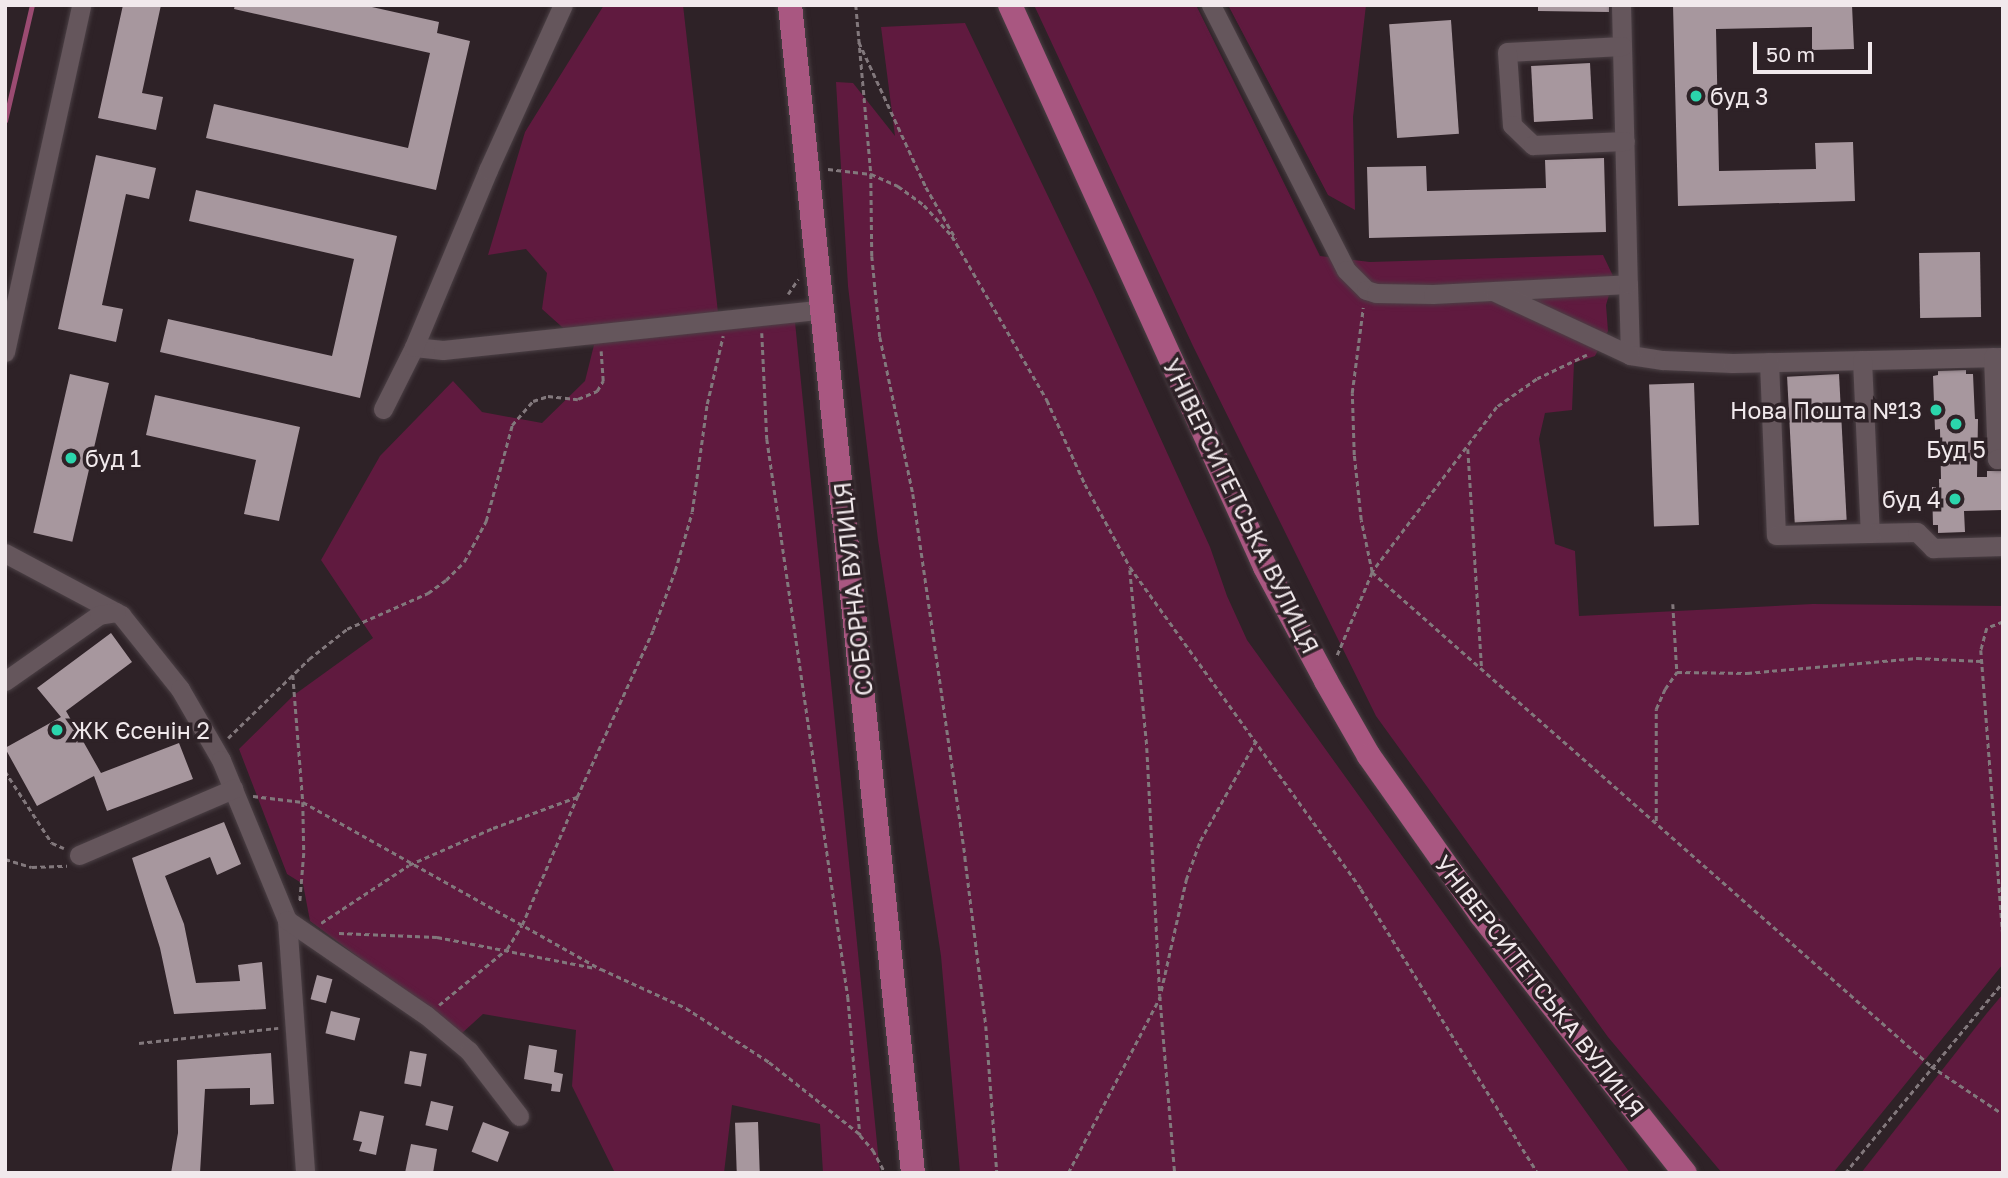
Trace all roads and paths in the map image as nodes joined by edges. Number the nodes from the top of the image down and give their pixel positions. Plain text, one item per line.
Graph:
1 (81, 5) edge
2 (563, 5) edge
3 (790, 5) edge
4 (856, 5) edge
5 (1010, 5) edge
6 (1211, 5) edge
7 (1621, 5) edge
8 (857, 38) junction
9 (1622, 46) junction
10 (1625, 141) junction
11 (808, 167) junction
12 (871, 174) junction
13 (966, 257) junction
14 (1629, 284) junction
15 (1366, 290) junction
16 (1490, 290) junction
17 (824, 309) junction
18 (762, 315) junction
19 (727, 319) junction
20 (600, 333) junction
21 (1605, 344) junction
22 (414, 347) junction
23 (5, 352) edge
24 (1630, 355) junction
25 (1998, 357) edge
26 (1862, 360) junction
27 (1769, 362) junction
28 (383, 409) dead end
29 (1468, 447) junction
30 (2003, 458) edge
31 (1870, 533) junction
32 (2003, 546) edge
33 (5, 553) edge
34 (1130, 567) junction
35 (1373, 572) junction
36 (1673, 604) dead end
37 (116, 612) junction
38 (2003, 622) edge
39 (1981, 661) junction
40 (1482, 669) junction
41 (1677, 672) junction
42 (293, 675) junction
43 (5, 681) edge
44 (1326, 681) junction
45 (1256, 741) junction
46 (216, 751) junction
47 (5, 771) edge
48 (235, 791) junction
49 (577, 797) junction
50 (303, 802) junction
51 (1656, 823) junction
52 (5, 859) edge
53 (77, 860) junction
54 (409, 864) junction
55 (296, 925) junction
56 (522, 925) junction
57 (2003, 937) edge
58 (507, 949) junction
59 (601, 969) junction
60 (2003, 982) edge
61 (1160, 996) junction
62 (426, 1015) junction
63 (295, 1027) junction
64 (139, 1043) dead end
65 (1931, 1066) junction
66 (2003, 1114) edge
67 (519, 1116) dead end
68 (860, 1135) junction
69 (305, 1173) edge
70 (885, 1173) edge
71 (913, 1173) edge
72 (997, 1173) edge
73 (1068, 1173) edge
74 (1175, 1173) edge
75 (1538, 1173) edge
76 (1685, 1173) edge
77 (1845, 1173) edge

1 - 23 street
2 - 22 street
3 - 11 main road, СОБОРНА ВУЛИЦЯ
4 - 8 path
5 - 44 main road, УНІВЕРСИТЕТСЬКА ВУЛИЦЯ
6 - 15 street
7 - 9 street
8 - 12 path
8 - 13 path
9 - 10 street
9 - 10 street
10 - 14 street
11 - 12 path
11 - 17 main road, СОБОРНА ВУЛИЦЯ
12 - 13 path
12 - 72 path
13 - 34 path
14 - 16 street
14 - 24 street
15 - 16 street
15 - 35 path
16 - 21 street
17 - 18 street
17 - 71 main road, СОБОРНА ВУЛИЦЯ
18 - 19 street
18 - 68 path
19 - 20 street
19 - 49 path
20 - 22 street
20 - 42 path
21 - 24 street
21 - 29 path
22 - 28 street
24 - 27 street
25 - 26 street
25 - 30 street
26 - 27 street
26 - 31 street
27 - 31 street
29 - 35 path
29 - 40 path
31 - 32 street
33 - 37 street
34 - 45 path
34 - 61 path
35 - 40 path
35 - 44 path
36 - 41 path
37 - 43 street
37 - 46 street
38 - 39 path
39 - 41 path
39 - 57 path
40 - 51 path
41 - 51 path
42 - 46 path
42 - 50 path
44 - 76 main road, УНІВЕРСИТЕТСЬКА ВУЛИЦЯ
45 - 61 path
45 - 75 path
46 - 48 street
47 - 53 path
48 - 50 path
48 - 53 street
48 - 55 street
49 - 54 path
49 - 56 path
50 - 54 path
50 - 55 path
51 - 65 path
52 - 53 path
54 - 55 path
54 - 56 path
55 - 58 path
55 - 62 street
55 - 63 street
56 - 58 path
56 - 59 path
58 - 59 path
58 - 62 path
59 - 68 path
60 - 65 path
61 - 73 path
61 - 74 path
62 - 67 street
63 - 64 path
63 - 69 street
65 - 66 path
65 - 77 path
68 - 70 path

